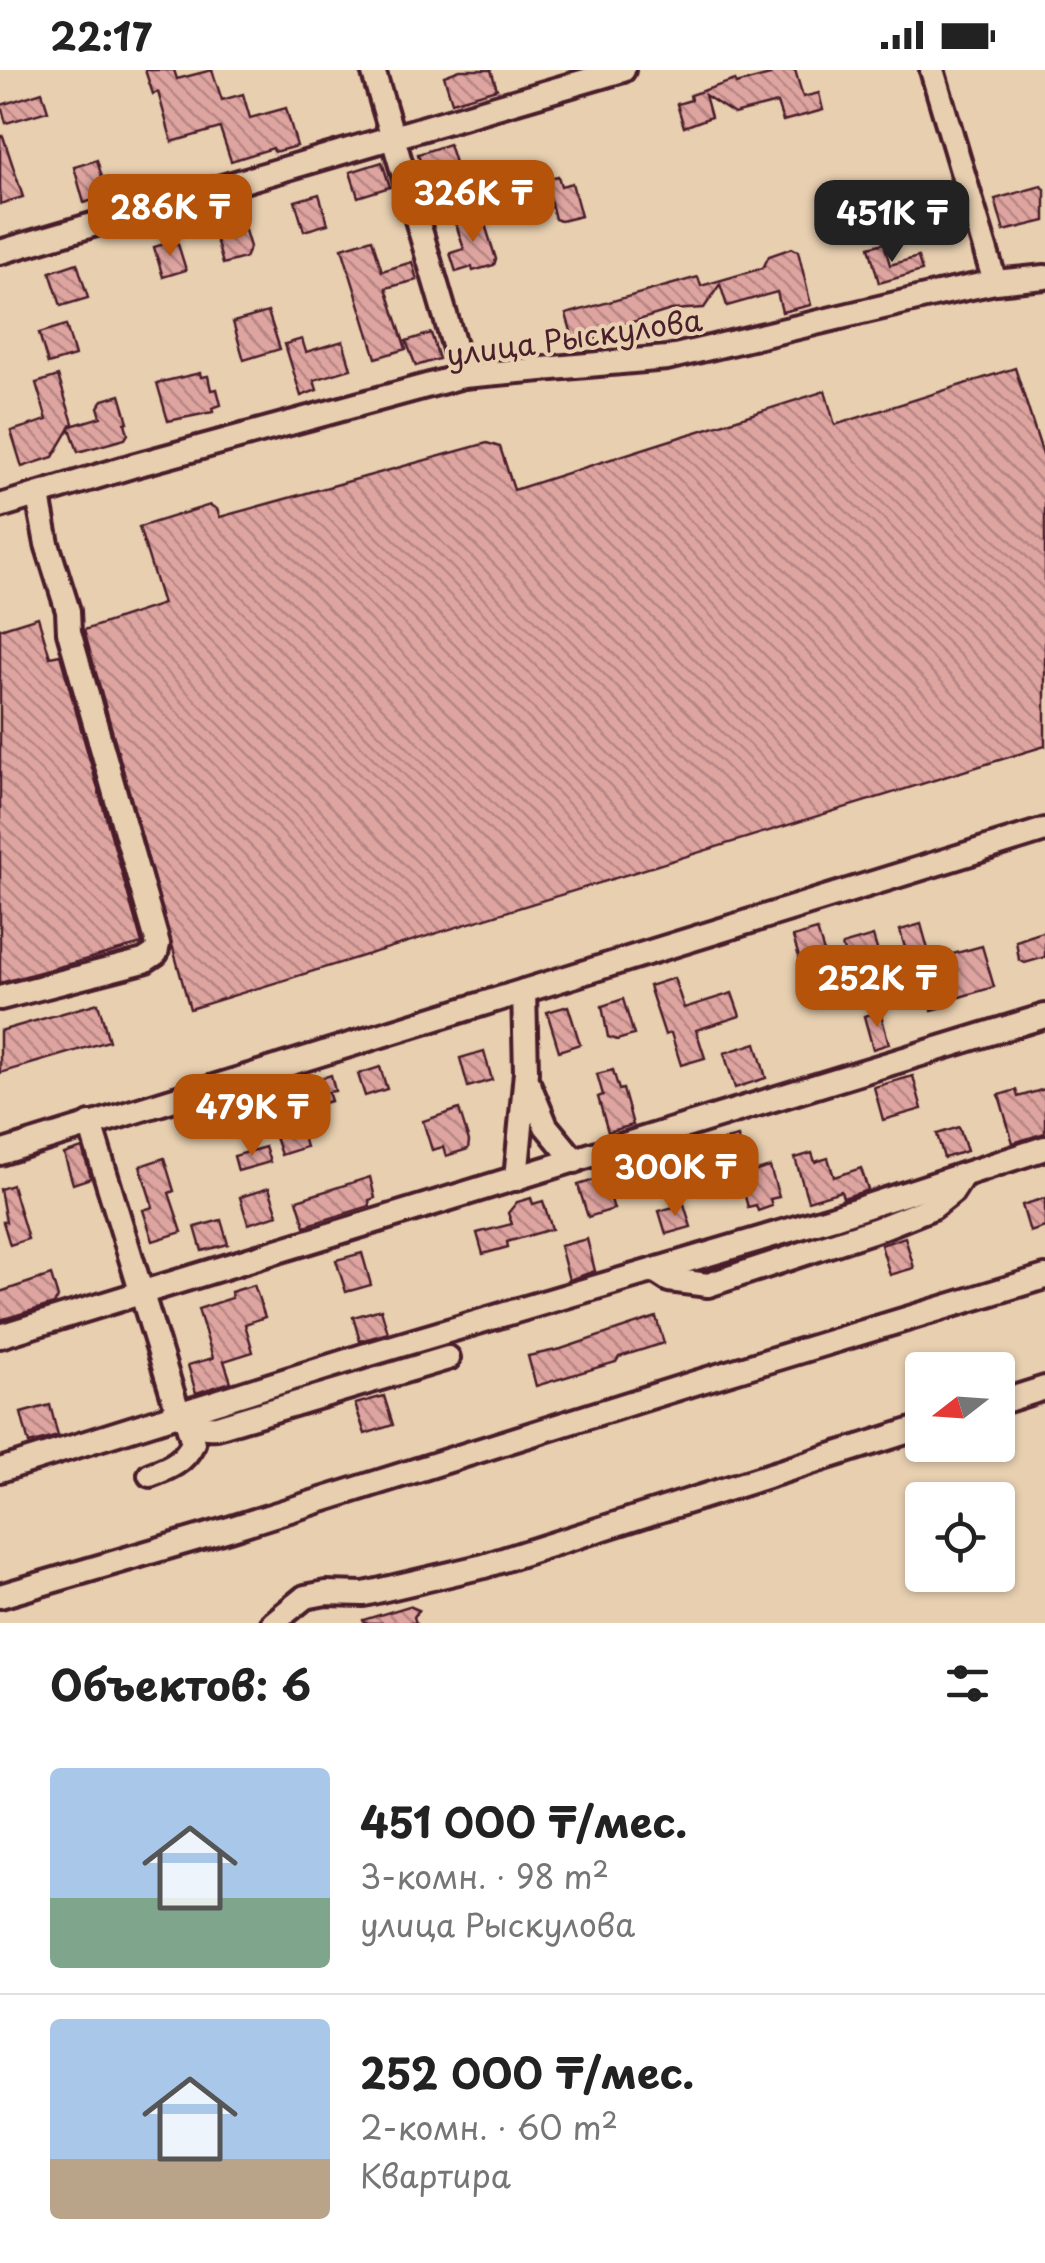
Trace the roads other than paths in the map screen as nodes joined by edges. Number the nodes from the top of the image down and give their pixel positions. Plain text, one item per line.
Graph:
1 (373, 70) edge
2 (623, 70) edge
3 (932, 70) edge
4 (393, 137) junction
5 (0, 252) edge
6 (1045, 277) edge
7 (996, 282) junction
8 (463, 376) junction
9 (38, 496) junction
10 (0, 506) edge
11 (1045, 830) edge
12 (524, 991) junction
13 (0, 998) edge
14 (1045, 1016) edge
15 (526, 1072) junction
16 (90, 1124) junction
17 (1045, 1148) edge
18 (0, 1152) edge
19 (576, 1161) junction
20 (516, 1179) junction
21 (1045, 1277) edge
22 (144, 1293) junction
23 (0, 1336) edge
24 (448, 1358) dead end
25 (1045, 1388) edge
26 (1015, 1398) edge
27 (183, 1419) junction
28 (905, 1432) edge
29 (0, 1470) edge
30 (150, 1474) dead end
31 (0, 1596) edge
32 (273, 1623) edge

1 - 4 street
2 - 4 street
3 - 7 street
4 - 5 street
4 - 8 street
6 - 7 street, улица Рыскулова
7 - 8 street, улица Рыскулова
8 - 9 street, улица Рыскулова
9 - 10 street, улица Рыскулова
9 - 13 street
11 - 12 street
12 - 15 street
12 - 16 street
14 - 19 street
15 - 19 street
15 - 20 street
16 - 18 street
16 - 22 street
17 - 27 street
19 - 20 street
20 - 22 street
21 - 31 street
22 - 23 street
22 - 27 street
24 - 27 street
25 - 26 street
27 - 29 street
27 - 30 street
28 - 32 street

